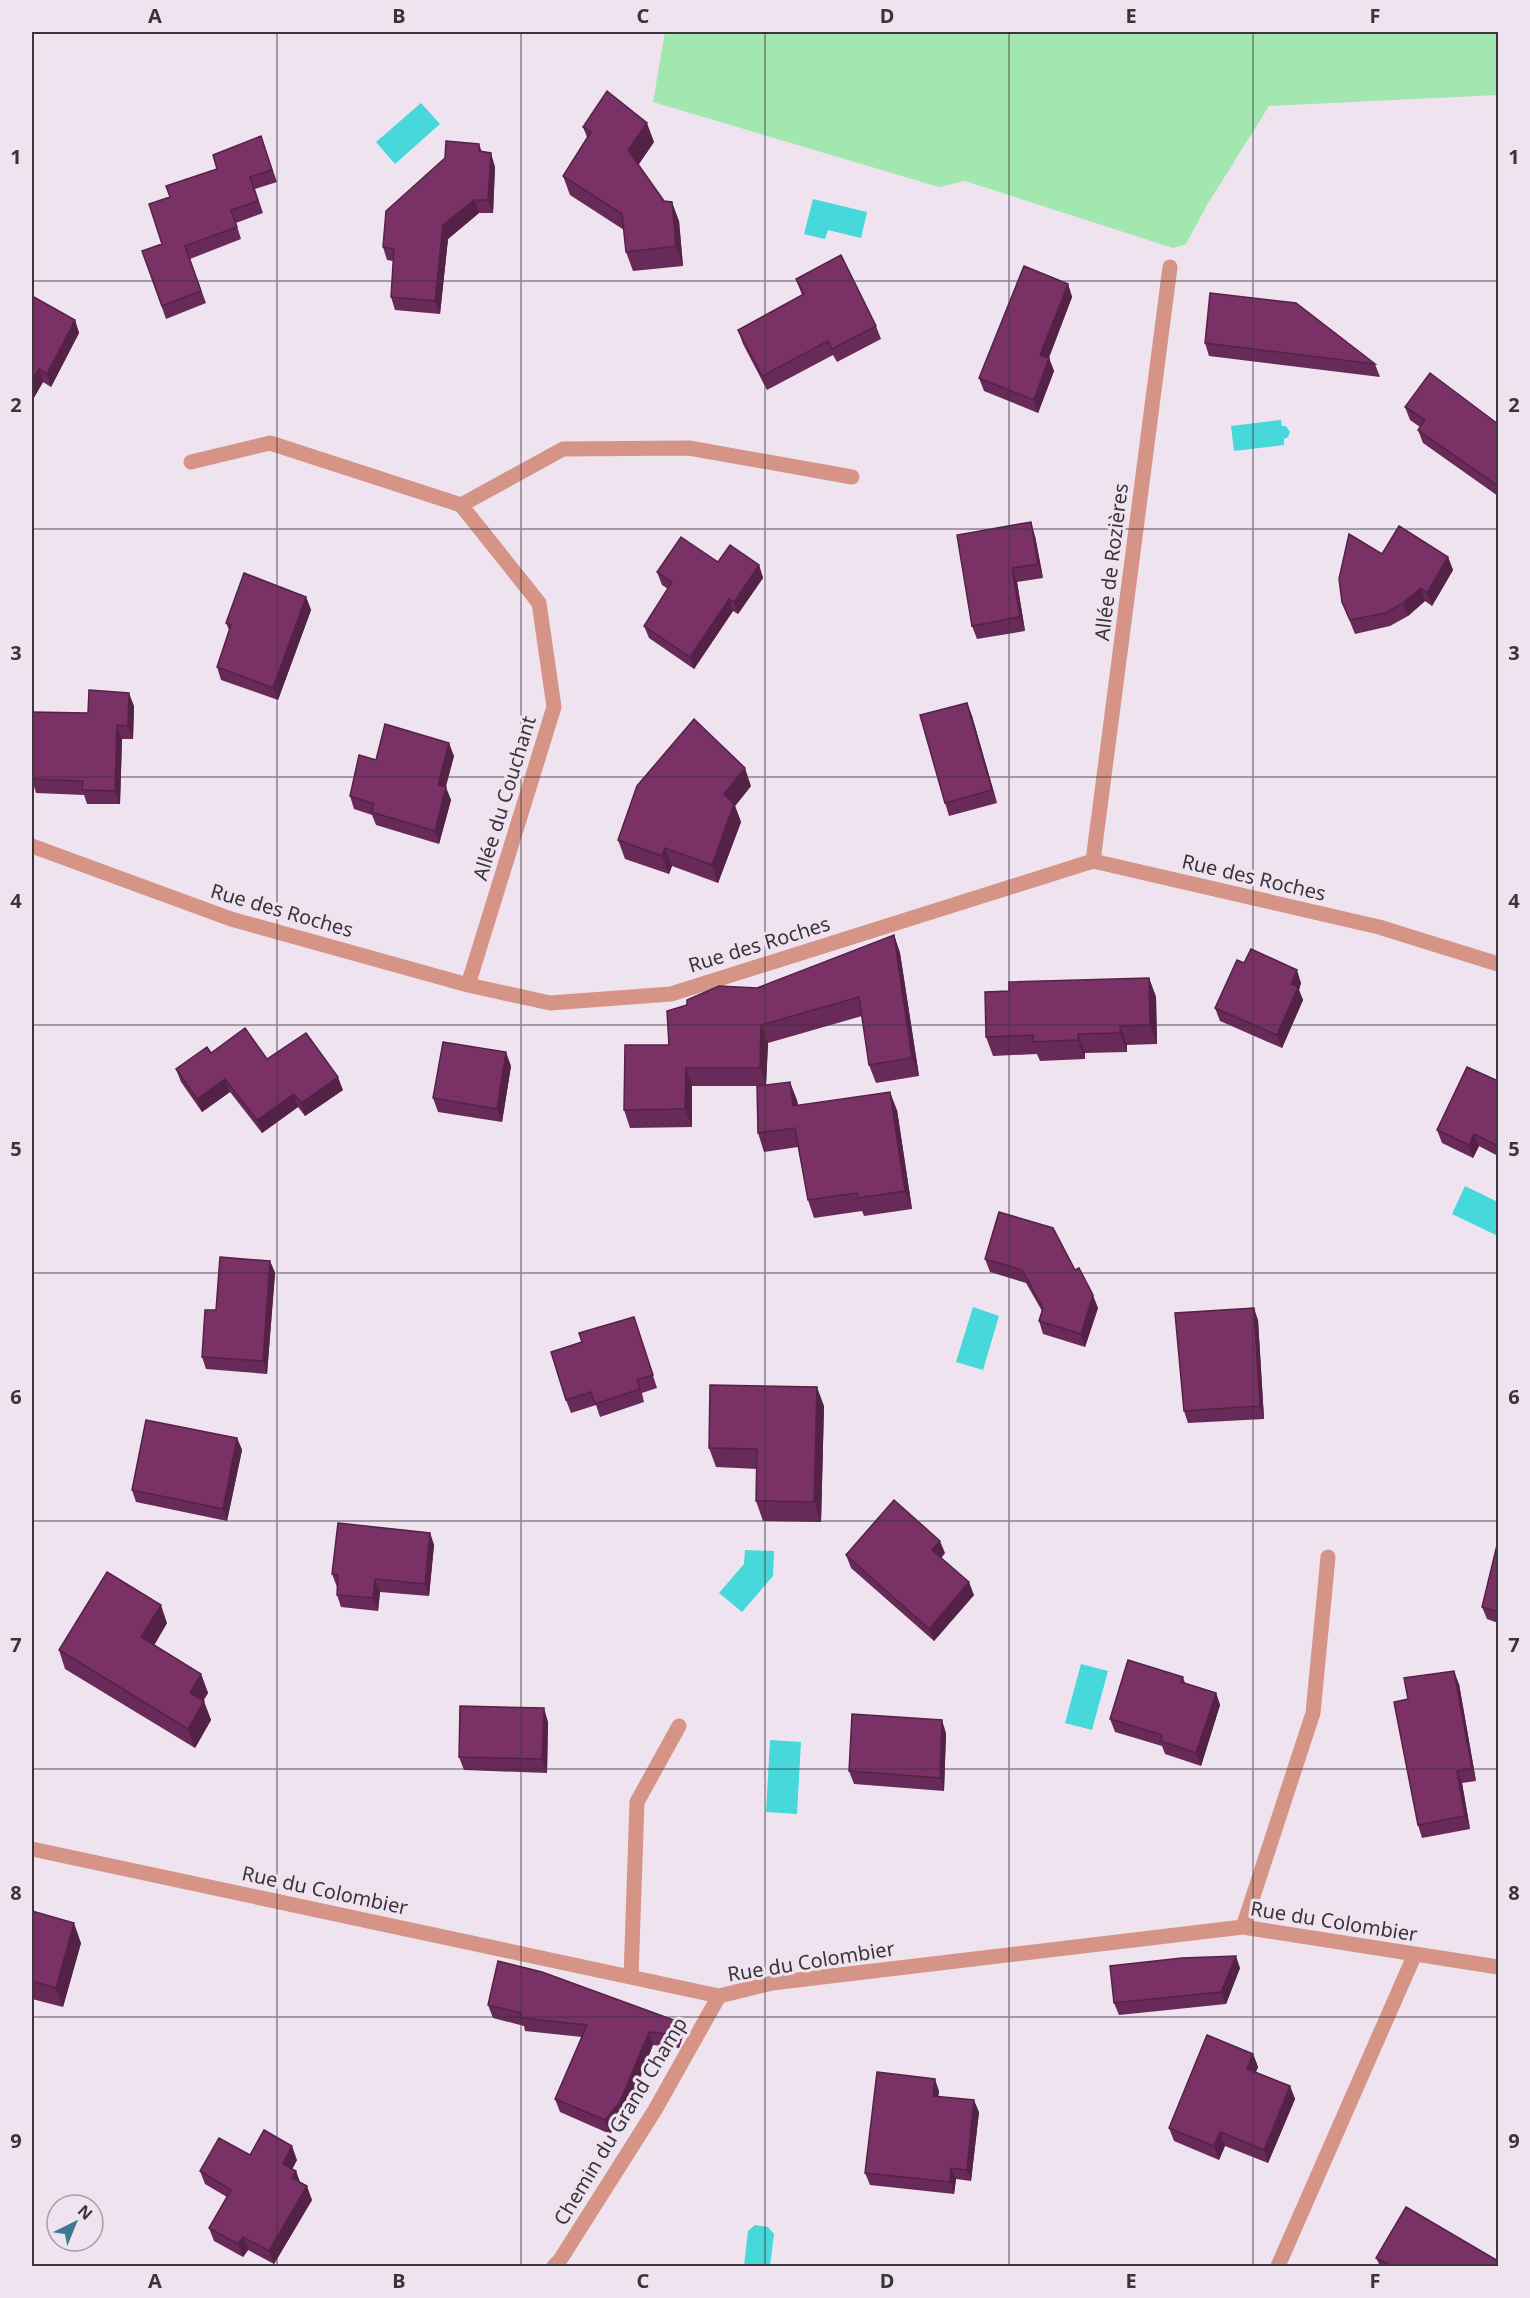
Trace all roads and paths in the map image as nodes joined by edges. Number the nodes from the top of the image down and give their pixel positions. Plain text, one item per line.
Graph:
1 (1170, 267) dead end
2 (191, 462) dead end
3 (852, 477) dead end
4 (461, 505) junction
5 (32, 846) edge
6 (1093, 861) junction
7 (1498, 964) edge
8 (468, 985) junction
9 (1328, 1557) dead end
10 (679, 1726) dead end
11 (32, 1849) edge
12 (1244, 1927) junction
13 (1415, 1954) junction
14 (1498, 1967) edge
15 (631, 1977) junction
16 (719, 1996) junction
17 (554, 2266) edge
18 (1278, 2266) edge

1 - 6 street, Allée de Rozières
2 - 4 street
3 - 4 street
4 - 8 street, Allée du Couchant
5 - 8 street, Rue des Roches
6 - 7 street, Rue des Roches
6 - 8 street, Rue des Roches
9 - 12 street
10 - 15 street
11 - 15 street, Rue du Colombier
12 - 13 street, Rue du Colombier
12 - 16 street, Rue du Colombier
13 - 14 street, Rue du Colombier
13 - 18 street
15 - 16 street, Rue du Colombier
16 - 17 street, Chemin du Grand Champ

